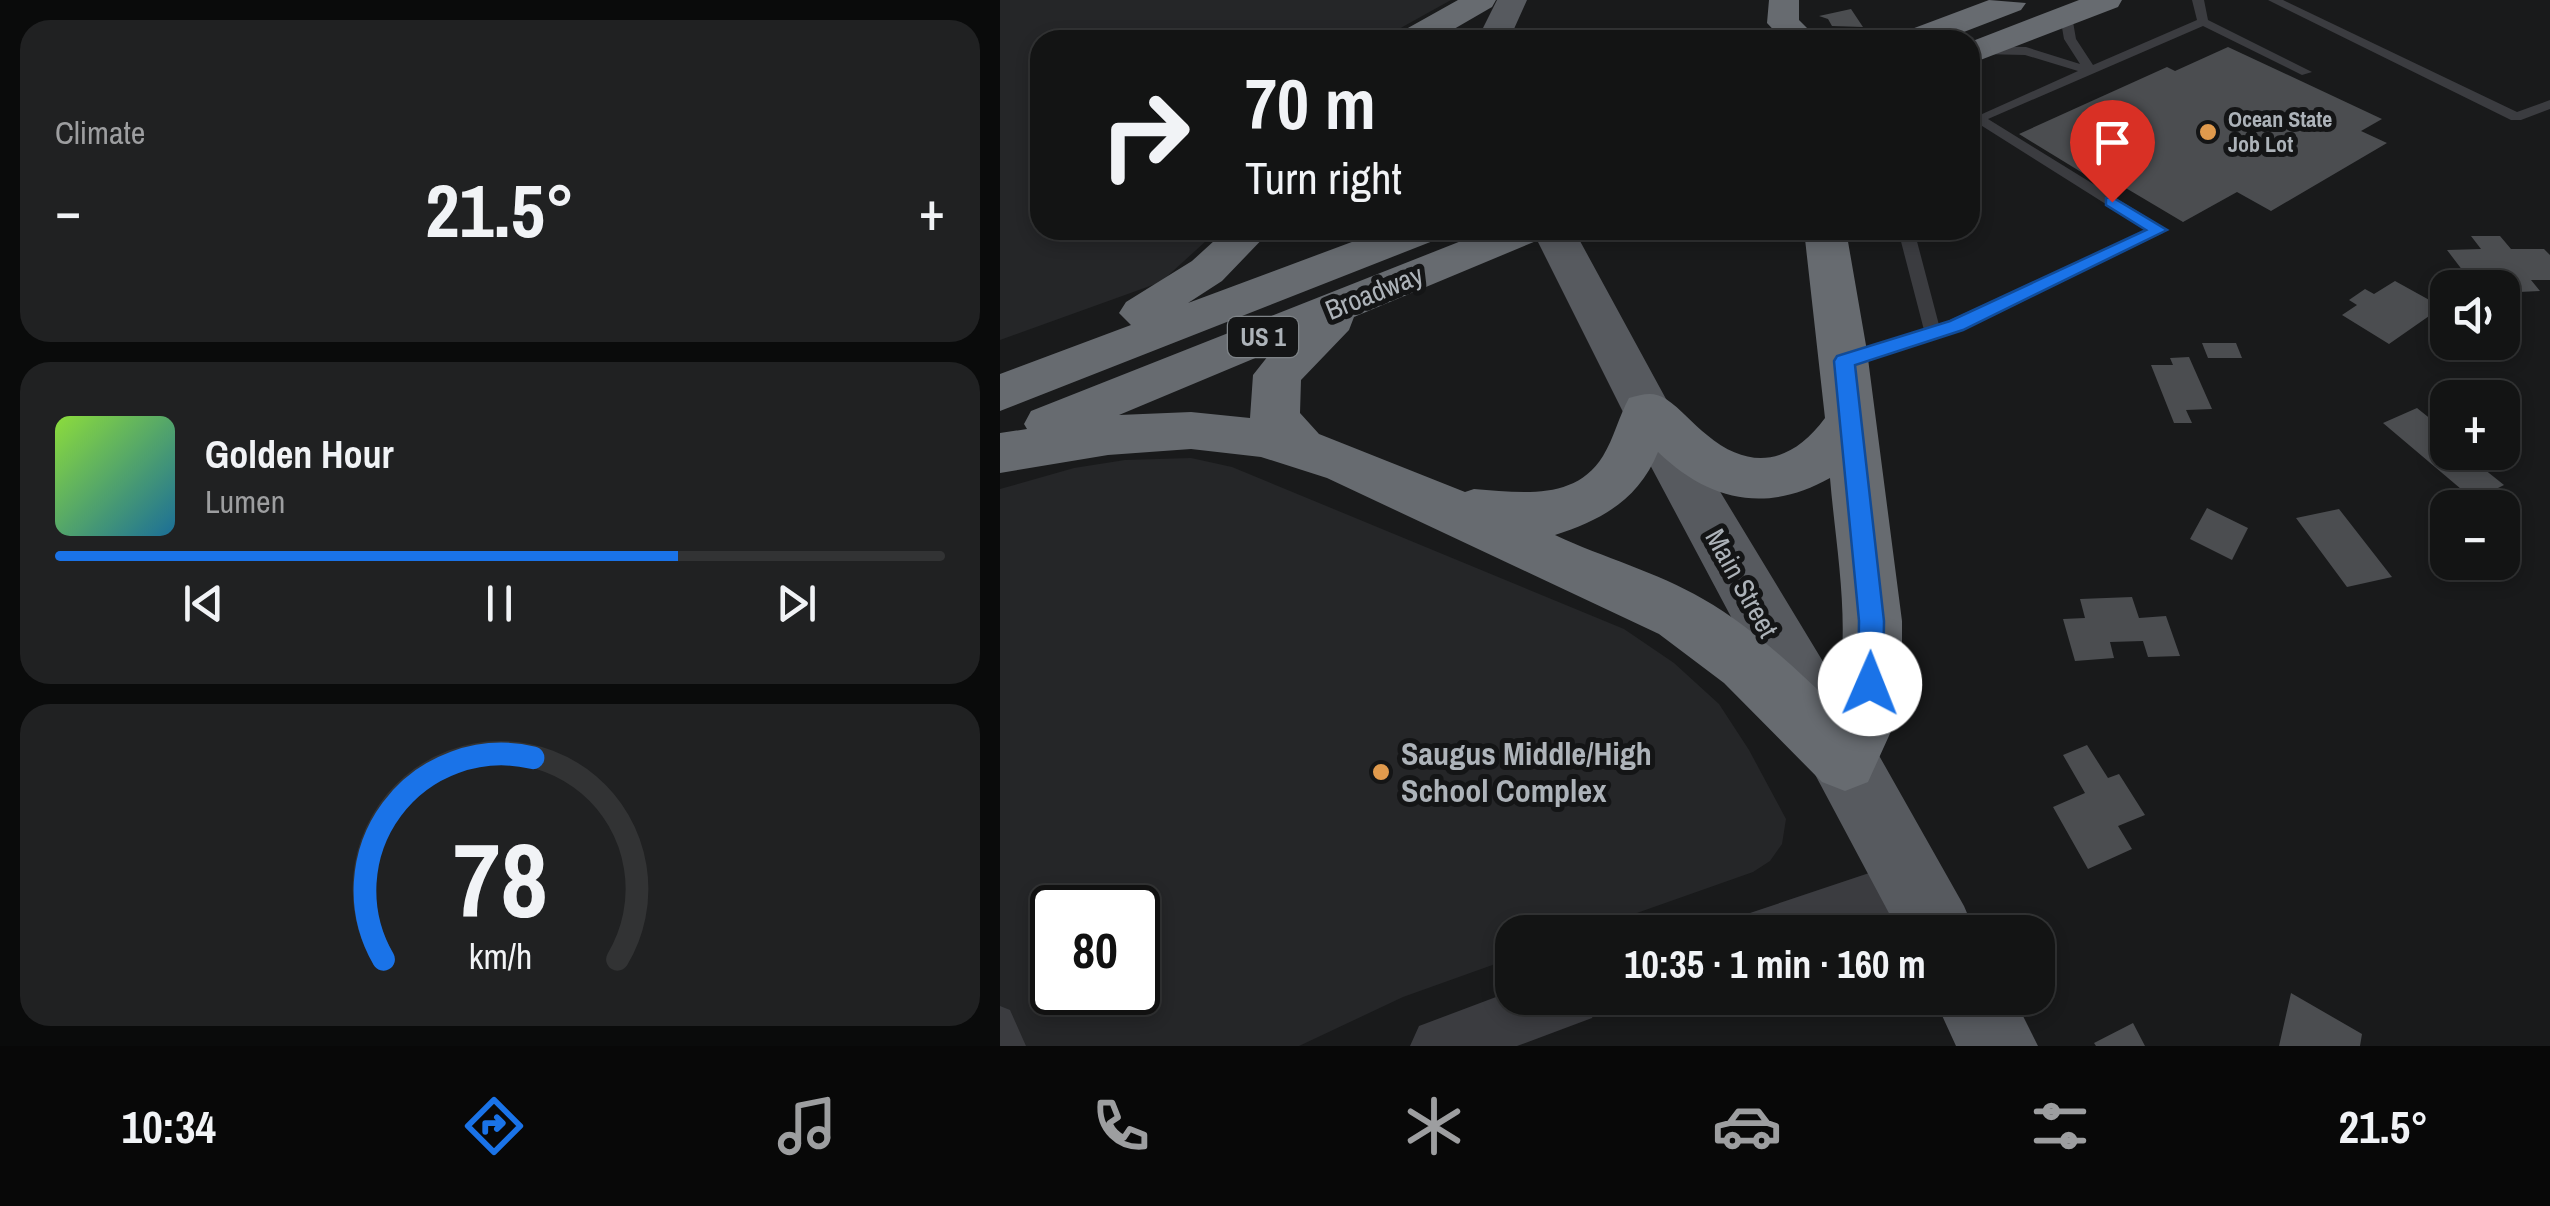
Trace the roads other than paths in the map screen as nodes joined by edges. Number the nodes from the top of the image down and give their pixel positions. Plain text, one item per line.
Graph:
1 (2018, 0) edge
2 (2107, 0) edge
3 (2198, 0) edge
4 (2274, 0) edge
5 (1504, 1) edge
6 (1769, 2) edge
7 (2066, 16) junction
8 (2203, 22) junction
9 (1436, 30) edge
10 (1496, 30) edge
11 (1762, 30) edge
12 (1791, 30) edge
13 (1938, 30) edge
14 (1980, 50) edge
15 (1980, 52) edge
16 (2091, 70) junction
17 (2306, 72) dead end
18 (2550, 104) edge
19 (1980, 118) edge
20 (1980, 125) edge
21 (1240, 240) edge
22 (1398, 240) edge
23 (1501, 240) edge
24 (1559, 240) edge
25 (1826, 240) edge
26 (1909, 240) edge
27 (1354, 300) junction
28 (1933, 333) junction
29 (1844, 361) junction
30 (1000, 384) edge
31 (1000, 393) edge
32 (1647, 411) junction
33 (1850, 422) junction
34 (1000, 444) edge
35 (1300, 448) junction
36 (1000, 453) edge
37 (1456, 512) junction
38 (1844, 760) junction
39 (1924, 909) edge
40 (1884, 915) edge
41 (1525, 1015) edge
42 (1981, 1015) edge
43 (1000, 1020) edge
44 (1012, 1046) edge
45 (1439, 1046) edge
46 (1998, 1046) edge

1 - 13 highway
2 - 7 highway
3 - 8 lane
4 - 18 lane
5 - 9 highway
5 - 10 main road
6 - 11 highway
6 - 12 highway
7 - 14 highway
7 - 16 lane
8 - 16 lane
8 - 17 lane
15 - 16 lane
16 - 19 lane
20 - 28 lane
21 - 30 highway
22 - 31 highway, Broadway / US 1
23 - 27 highway, Broadway / US 1
24 - 32 main road, Main Street
25 - 29 highway
26 - 28 lane
27 - 34 highway, Broadway / US 1
27 - 35 highway
28 - 29 lane
29 - 33 highway
32 - 33 highway
32 - 37 highway
32 - 38 main road, Main Street
33 - 38 highway
35 - 36 highway
35 - 37 highway
37 - 38 highway
38 - 39 main road, Main Street
39 - 40 street
41 - 45 street
42 - 46 main road
43 - 44 lane

